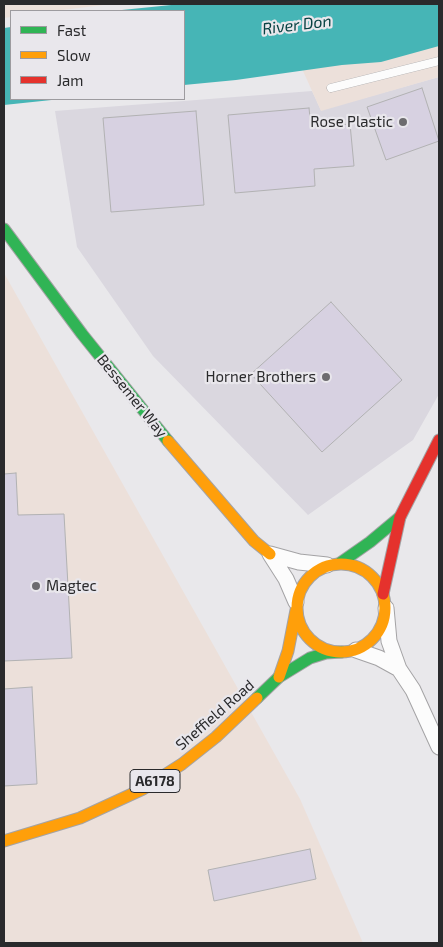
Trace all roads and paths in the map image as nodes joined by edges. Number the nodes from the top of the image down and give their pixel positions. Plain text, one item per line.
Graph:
1 (439, 61) edge
2 (331, 88) dead end
3 (4, 229) edge
4 (439, 440) edge
5 (400, 517) junction
6 (270, 554) junction
7 (333, 564) junction
8 (385, 601) junction
9 (296, 606) junction
10 (349, 651) junction
11 (399, 669) junction
12 (279, 677) junction
13 (439, 747) edge
14 (4, 841) edge

1 - 2 lane
3 - 6 main road, Bessemer Way
4 - 5 main road
5 - 7 main road
5 - 8 main road
6 - 7 street, Bessemer Way
6 - 9 street, Bessemer Way
7 - 8 main road
7 - 9 main road
8 - 10 main road
8 - 11 street
9 - 10 main road
9 - 12 main road, Sheffield Road / A6178
10 - 11 street
10 - 12 main road, Sheffield Road / A6178
11 - 13 street
12 - 14 main road, Sheffield Road / A6178

